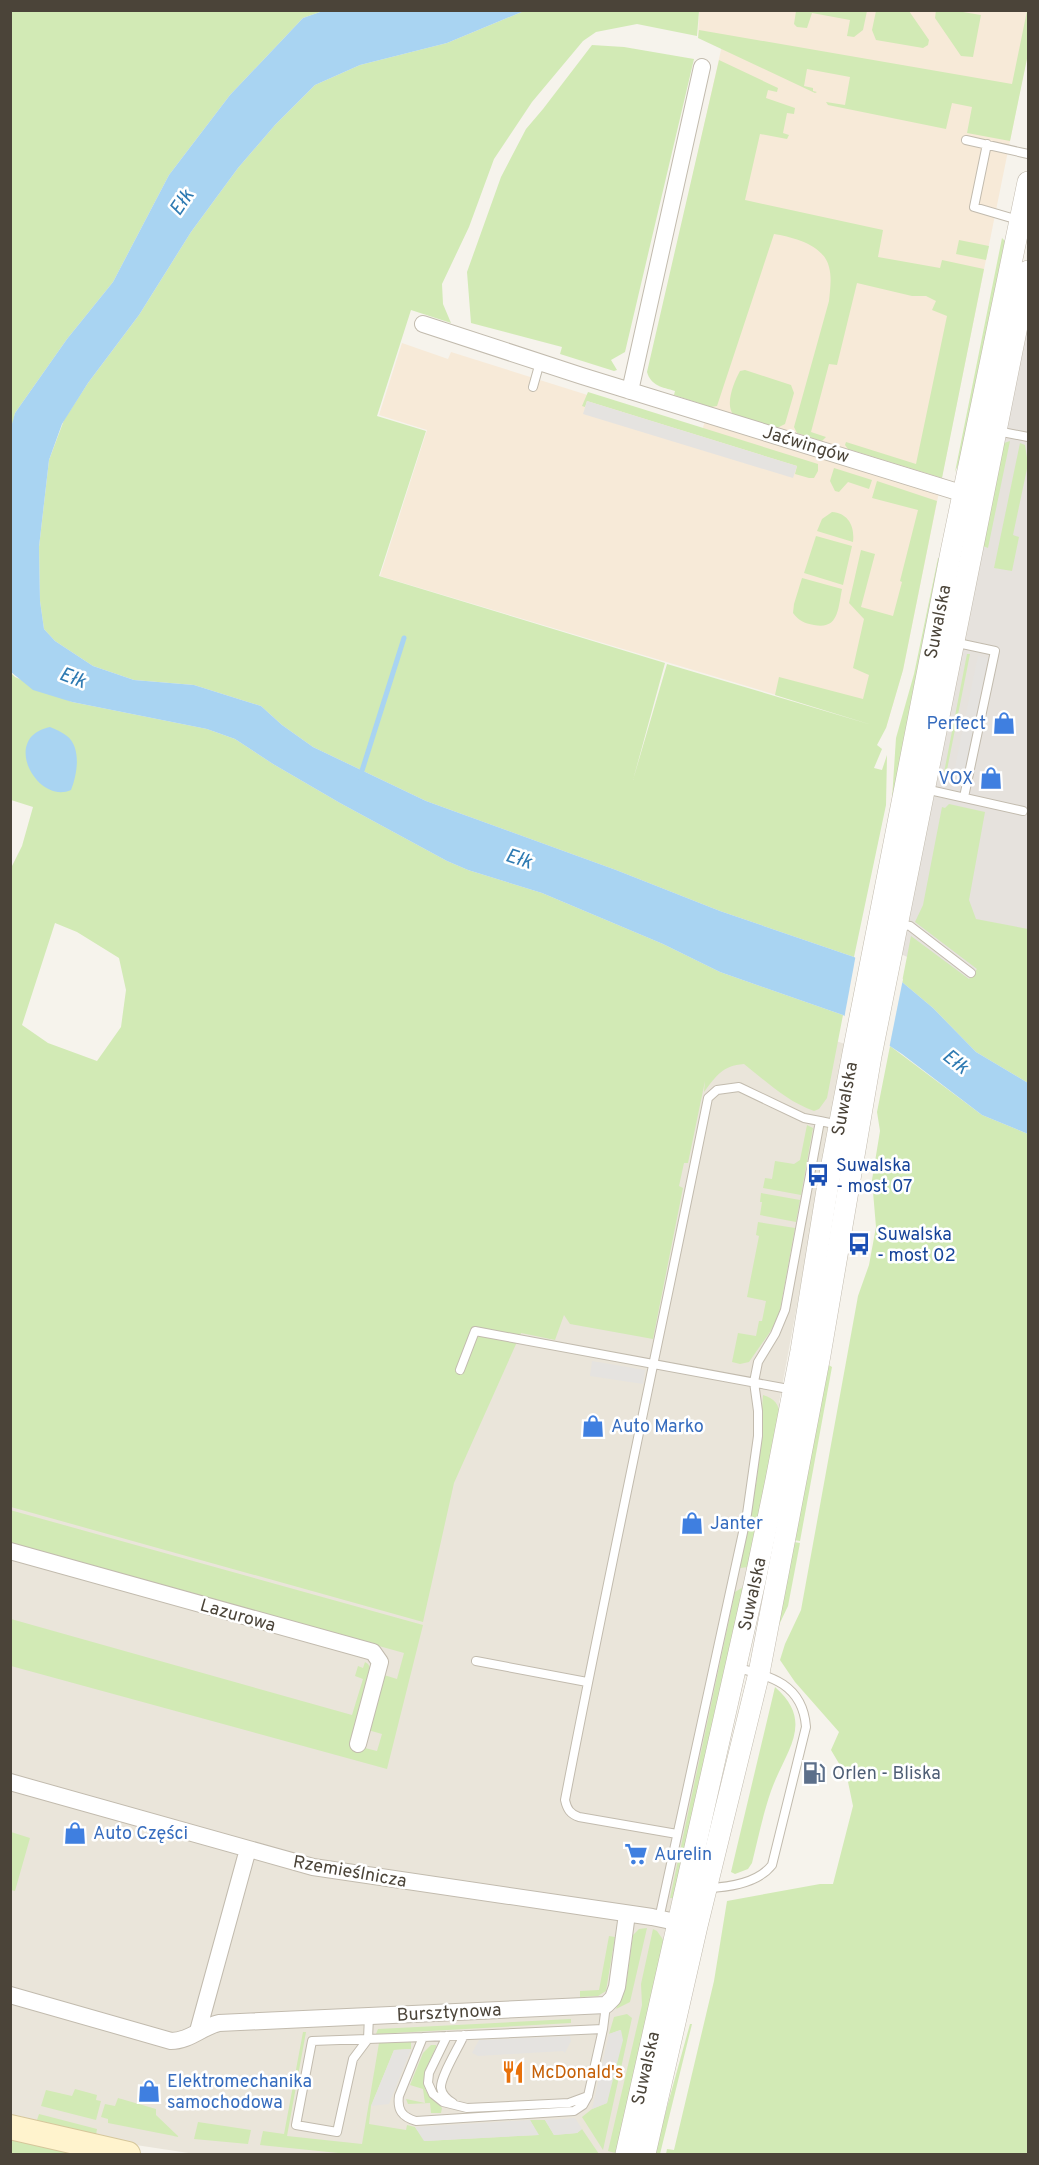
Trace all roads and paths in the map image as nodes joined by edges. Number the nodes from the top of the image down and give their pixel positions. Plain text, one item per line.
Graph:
1 (702, 67) dead end
2 (966, 140) dead end
3 (987, 144) junction
4 (1029, 154) edge
5 (1029, 182) edge
6 (1025, 221) edge
7 (1029, 271) edge
8 (423, 324) dead end
9 (540, 362) junction
10 (533, 387) dead end
11 (630, 391) junction
12 (987, 429) junction
13 (1029, 437) edge
14 (973, 497) junction
15 (944, 640) junction
16 (915, 787) junction
17 (964, 798) junction
18 (1023, 811) dead end
19 (897, 924) junction
20 (884, 945) junction
21 (971, 973) dead end
22 (839, 1125) junction
23 (654, 1364) junction
24 (460, 1370) dead end
25 (754, 1382) junction
26 (803, 1392) junction
27 (10, 1551) edge
28 (733, 1576) junction
29 (755, 1581) junction
30 (477, 1661) dead end
31 (735, 1668) junction
32 (759, 1673) junction
33 (587, 1682) junction
34 (358, 1744) dead end
35 (10, 1782) edge
36 (677, 1834) junction
37 (248, 1849) junction
38 (697, 1886) junction
39 (627, 1914) junction
40 (678, 1922) junction
41 (10, 1995) edge
42 (606, 2005) junction
43 (369, 2016) junction
44 (603, 2029) junction
45 (198, 2031) junction
46 (464, 2035) junction
47 (447, 2036) junction
48 (423, 2037) junction
49 (368, 2039) junction
50 (588, 2096) junction
51 (457, 2106) junction
52 (10, 2127) edge
53 (128, 2154) edge
54 (626, 2154) edge
55 (645, 2154) edge

1 - 11 street
2 - 3 lane
3 - 4 lane
3 - 6 lane
5 - 6 street, Suwalska
6 - 12 street, Suwalska
7 - 12 street, Suwalska
8 - 9 street, Jaćwingów
9 - 10 lane
9 - 11 street, Jaćwingów
11 - 14 street, Jaćwingów
12 - 13 lane
12 - 14 street, Suwalska
14 - 15 street, Suwalska
15 - 16 street, Suwalska
15 - 17 lane
16 - 17 lane
16 - 19 street, Suwalska
16 - 20 street, Suwalska
17 - 18 lane
19 - 20 street, Suwalska
19 - 21 lane
20 - 22 street, Suwalska
22 - 23 lane, Suwalska
22 - 25 lane
22 - 26 street, Suwalska
23 - 24 lane
23 - 25 lane
23 - 33 lane, Suwalska
25 - 26 lane
25 - 28 lane
26 - 29 street, Suwalska
26 - 32 street, Suwalska
27 - 34 street, Lazurowa
28 - 29 lane
28 - 36 lane
29 - 31 street, Suwalska
30 - 33 lane
31 - 32 lane
31 - 38 street, Suwalska
32 - 38 street, Suwalska
32 - 38 lane
33 - 36 lane, Suwalska
35 - 37 street, Rzemieślnicza
36 - 40 lane
37 - 39 street, Rzemieślnicza
37 - 45 street
38 - 40 street, Suwalska
39 - 40 street, Rzemieślnicza
39 - 42 street
40 - 54 street, Suwalska
40 - 55 street, Suwalska
41 - 45 street, Bursztynowa
42 - 43 street, Bursztynowa
42 - 44 lane
43 - 45 street, Bursztynowa
43 - 49 lane
44 - 46 lane
44 - 50 lane
46 - 47 lane
46 - 51 lane
47 - 48 lane
47 - 51 lane
48 - 49 lane
48 - 50 lane
49 - 49 lane
50 - 51 lane
52 - 53 main road

